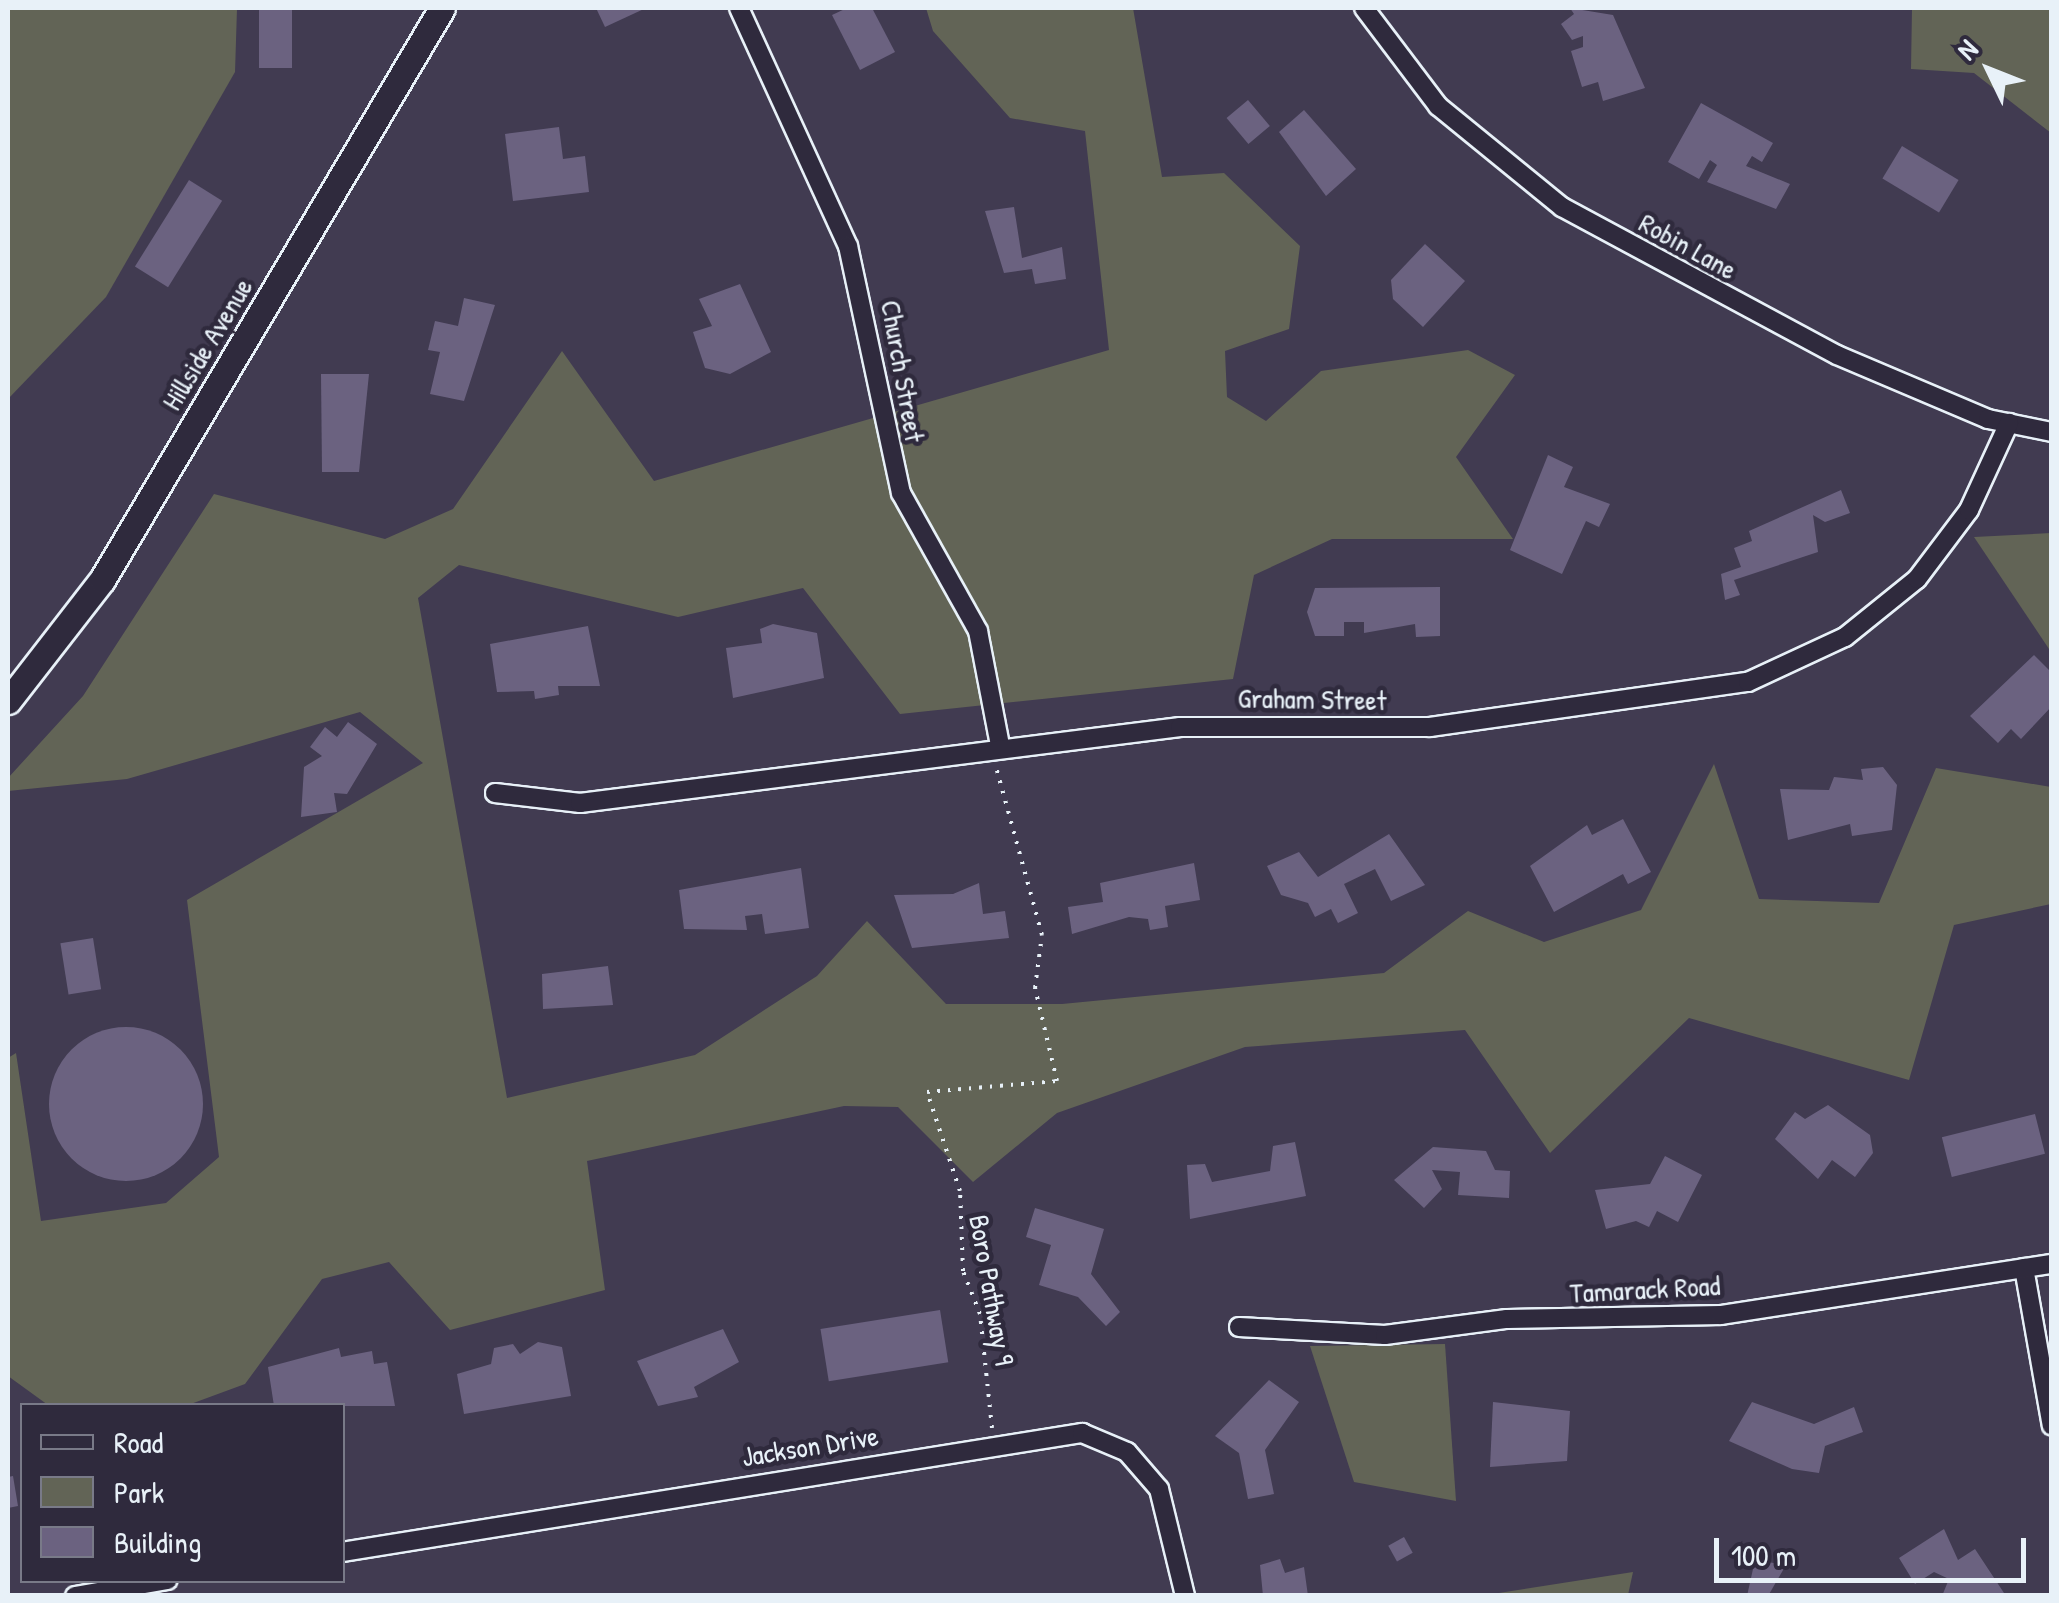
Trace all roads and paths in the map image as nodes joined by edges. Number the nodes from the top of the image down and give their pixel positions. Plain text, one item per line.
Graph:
1 (442, 8) edge
2 (739, 8) edge
3 (1364, 8) edge
4 (2009, 424) junction
5 (2052, 432) edge
6 (8, 701) edge
7 (998, 745) junction
8 (496, 793) dead end
9 (2052, 1264) edge
10 (2024, 1268) junction
11 (1239, 1327) dead end
12 (2052, 1426) edge
13 (994, 1443) junction
14 (345, 1551) edge
15 (151, 1583) edge
16 (75, 1596) edge
17 (1185, 1596) edge

1 - 6 main road, Hillside Avenue
2 - 7 street, Church Street
3 - 4 street, Robin Lane
4 - 5 street, Robin Lane
4 - 7 street, Graham Street
7 - 8 street, Graham Street
7 - 13 path, Boro Pathway 9
9 - 10 street, Tamarack Road
10 - 11 street, Tamarack Road
10 - 12 street
13 - 14 street, Jackson Drive
13 - 17 street, Jackson Drive
15 - 16 street

